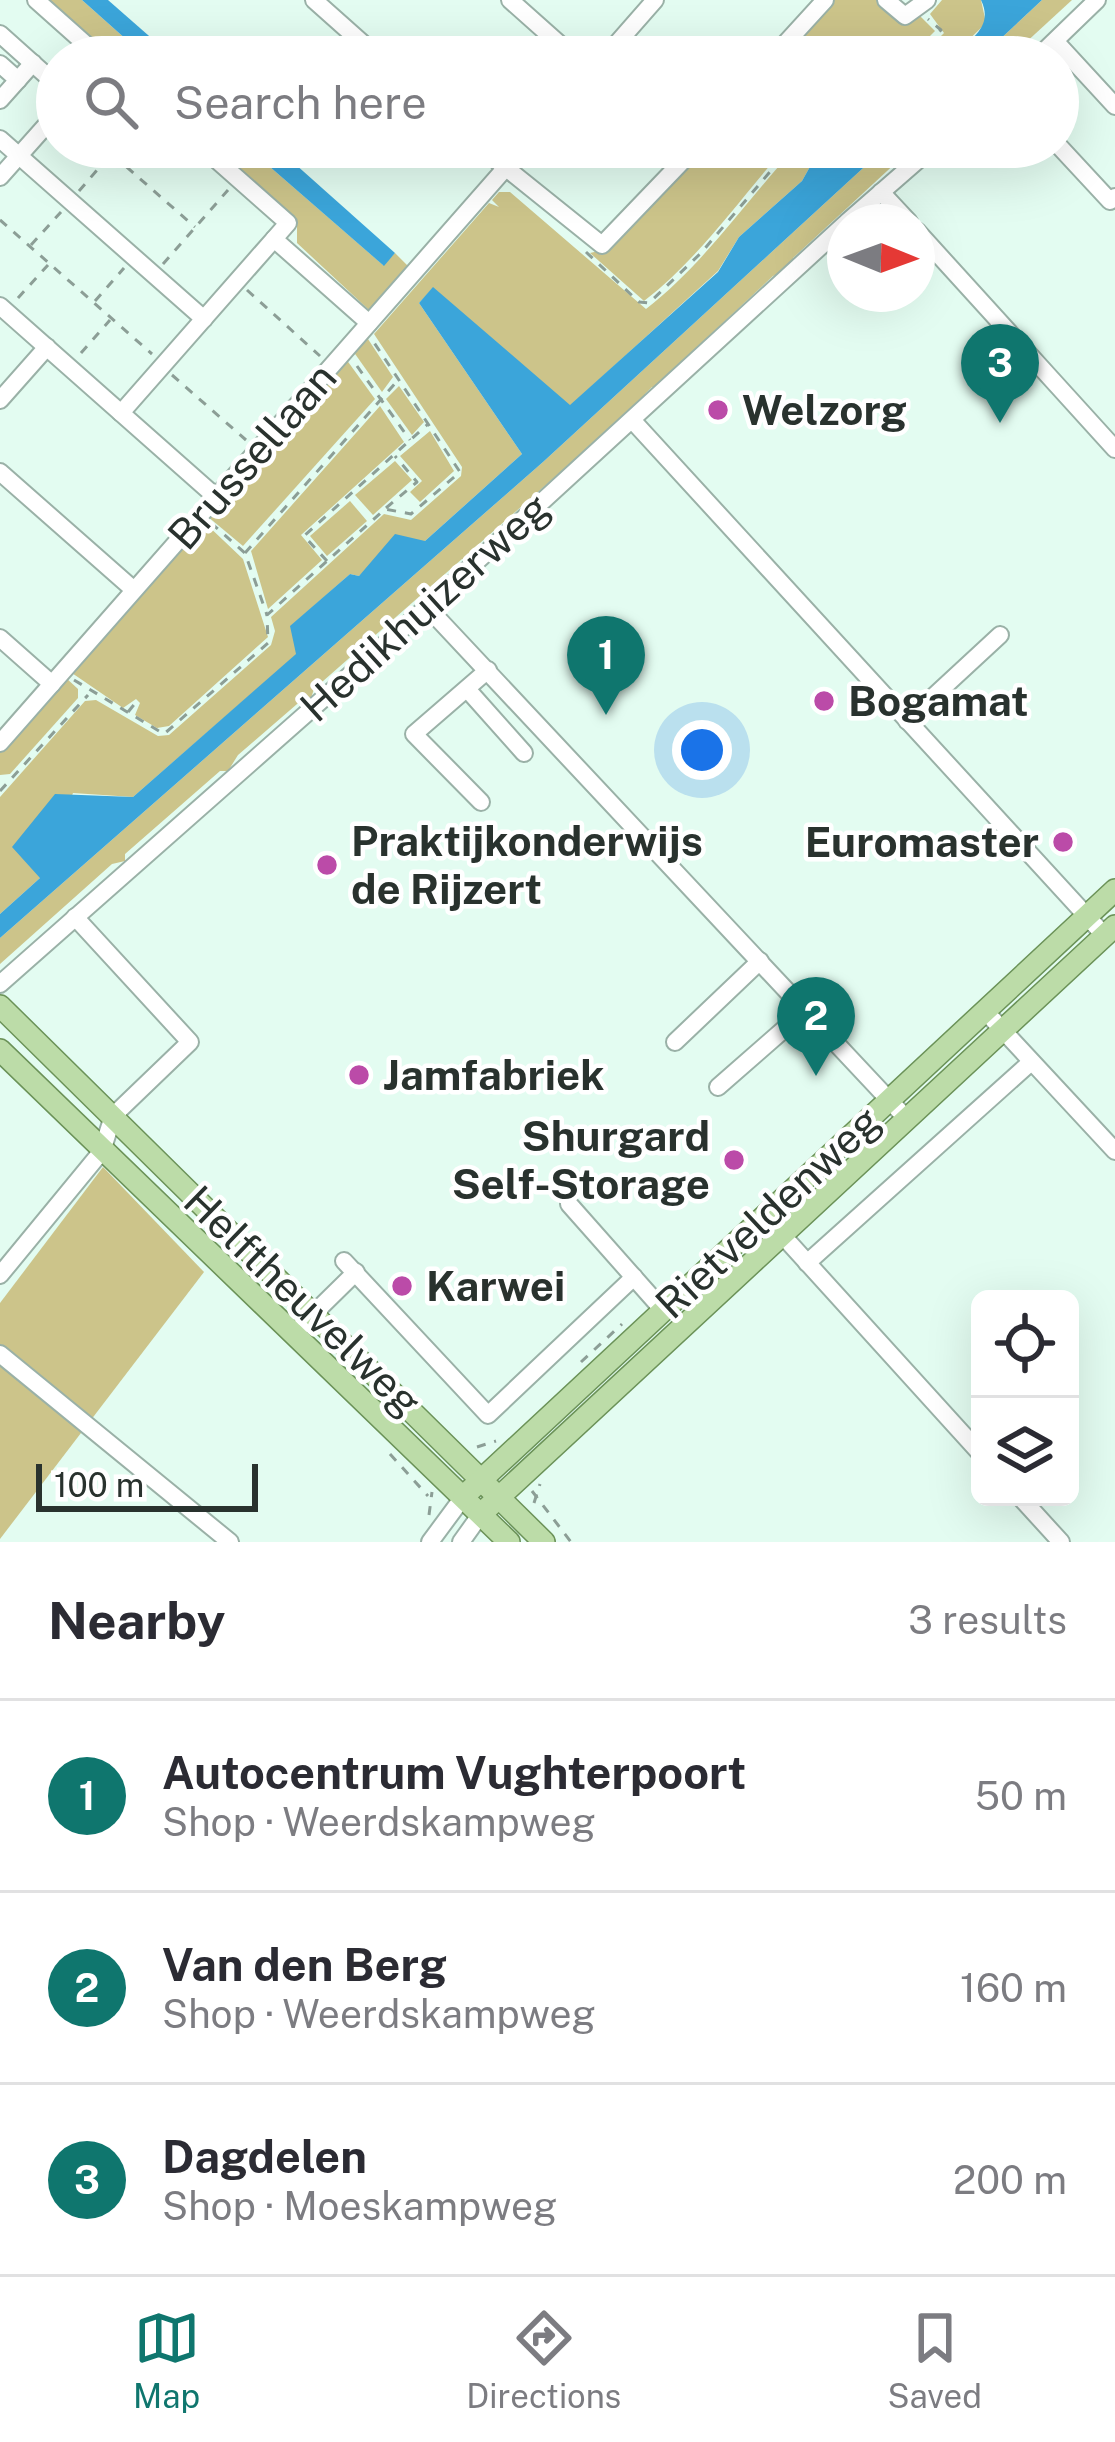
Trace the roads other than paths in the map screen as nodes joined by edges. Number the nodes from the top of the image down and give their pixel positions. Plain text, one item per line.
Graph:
1 (36, 0) edge
2 (314, 0) edge
3 (509, 0) edge
4 (655, 0) edge
5 (825, 0) edge
6 (886, 0) edge
7 (1097, 0) edge
8 (922, 5) edge
9 (0, 34) edge
10 (76, 36) edge
11 (354, 36) edge
12 (550, 36) edge
13 (623, 36) edge
14 (792, 36) edge
15 (1061, 36) edge
16 (33, 63) junction
17 (0, 64) edge
18 (36, 66) edge
19 (1079, 68) edge
20 (18, 80) junction
21 (0, 100) edge
22 (1115, 106) edge
23 (36, 137) edge
24 (0, 139) edge
25 (19, 156) junction
26 (226, 168) edge
27 (677, 168) edge
28 (909, 168) edge
29 (1079, 168) edge
30 (504, 169) joint
31 (0, 177) edge
32 (881, 192) junction
33 (1115, 197) edge
34 (867, 204) edge
35 (892, 204) edge
36 (274, 239) junction
37 (827, 241) edge
38 (935, 251) edge
39 (3, 309) edge
40 (204, 319) junction
41 (366, 326) junction
42 (47, 347) junction
43 (0, 400) edge
44 (121, 412) junction
45 (634, 421) junction
46 (1115, 449) edge
47 (0, 472) edge
48 (216, 496) junction
49 (134, 590) junction
50 (427, 607) junction
51 (1000, 635) dead end
52 (0, 638) edge
53 (488, 670) junction
54 (57, 677) junction
55 (466, 689) junction
56 (907, 721) junction
57 (0, 743) edge
58 (524, 753) dead end
59 (481, 802) dead end
60 (1115, 890) edge
61 (74, 917) junction
62 (1086, 917) junction
63 (1110, 931) edge
64 (760, 962) junction
65 (0, 983) edge
66 (0, 1006) edge
67 (806, 1010) junction
68 (985, 1011) junction
69 (1001, 1030) junction
70 (675, 1042) dead end
71 (0, 1050) edge
72 (1031, 1062) junction
73 (718, 1087) dead end
74 (889, 1100) junction
75 (113, 1116) junction
76 (906, 1118) junction
77 (102, 1150) junction
78 (1115, 1151) edge
79 (568, 1204) dead end
80 (764, 1215) junction
81 (781, 1233) junction
82 (807, 1263) junction
83 (0, 1275) edge
84 (634, 1276) junction
85 (662, 1309) junction
86 (315, 1312) junction
87 (296, 1331) junction
88 (0, 1354) edge
89 (971, 1443) edge
90 (491, 1487) junction
91 (472, 1505) junction
92 (1028, 1506) edge
93 (230, 1542) edge
94 (430, 1542) edge
95 (461, 1542) edge
96 (509, 1542) edge
97 (544, 1542) edge
98 (1061, 1542) edge

1 - 10 street
2 - 11 street
3 - 12 street
4 - 13 street
5 - 14 street
6 - 8 street
7 - 15 street
9 - 16 street
16 - 18 street
16 - 20 street
17 - 20 street
19 - 22 street
20 - 21 street
23 - 25 street
24 - 25 street
25 - 31 street
25 - 40 street
26 - 36 street
27 - 30 street
28 - 32 street, Hedikhuizerweg
29 - 33 street
30 - 41 street, Brussellaan
32 - 34 street, Hedikhuizerweg
32 - 35 street
36 - 40 street
36 - 41 street
37 - 45 street, Hedikhuizerweg
38 - 46 street
39 - 42 street
40 - 44 street
41 - 48 street, Brussellaan
42 - 43 street
42 - 44 street
44 - 48 street
45 - 50 street, Hedikhuizerweg
45 - 56 street
47 - 49 street
48 - 49 street, Brussellaan
49 - 54 street, Brussellaan
50 - 53 street
50 - 61 street, Hedikhuizerweg
51 - 56 street
52 - 54 street
53 - 55 street
53 - 64 street
54 - 57 street, Brussellaan
55 - 58 street
55 - 59 street
56 - 62 street
60 - 62 main road, Rietveldenweg
61 - 65 street, Hedikhuizerweg
61 - 75 street
62 - 63 street
62 - 68 main road, Rietveldenweg
63 - 69 main road, Rietveldenweg
64 - 67 street
64 - 70 street
66 - 75 main road, Helftheuvelweg
67 - 73 street
67 - 74 street
68 - 69 street
68 - 74 main road, Rietveldenweg
69 - 72 street
69 - 76 main road, Rietveldenweg
71 - 77 main road, Helftheuvelweg
72 - 78 street
72 - 82 street, Rietveldenweg
74 - 76 street
74 - 80 main road, Rietveldenweg
75 - 77 street
75 - 86 main road, Helftheuvelweg
76 - 81 main road, Rietveldenweg
77 - 83 street
77 - 87 main road, Helftheuvelweg
79 - 84 street
80 - 81 street
80 - 85 main road, Rietveldenweg
81 - 82 street
81 - 90 main road, Rietveldenweg
82 - 89 street
84 - 85 street
84 - 86 street
85 - 90 main road, Rietveldenweg
86 - 87 street
86 - 90 main road, Helftheuvelweg
87 - 91 main road, Helftheuvelweg
88 - 93 street
90 - 91 main road, Rietveldenweg
90 - 97 main road, Helftheuvelweg
91 - 94 street, Rietveldenweg
91 - 95 street, Rietveldenweg
91 - 96 main road, Helftheuvelweg
92 - 98 street

